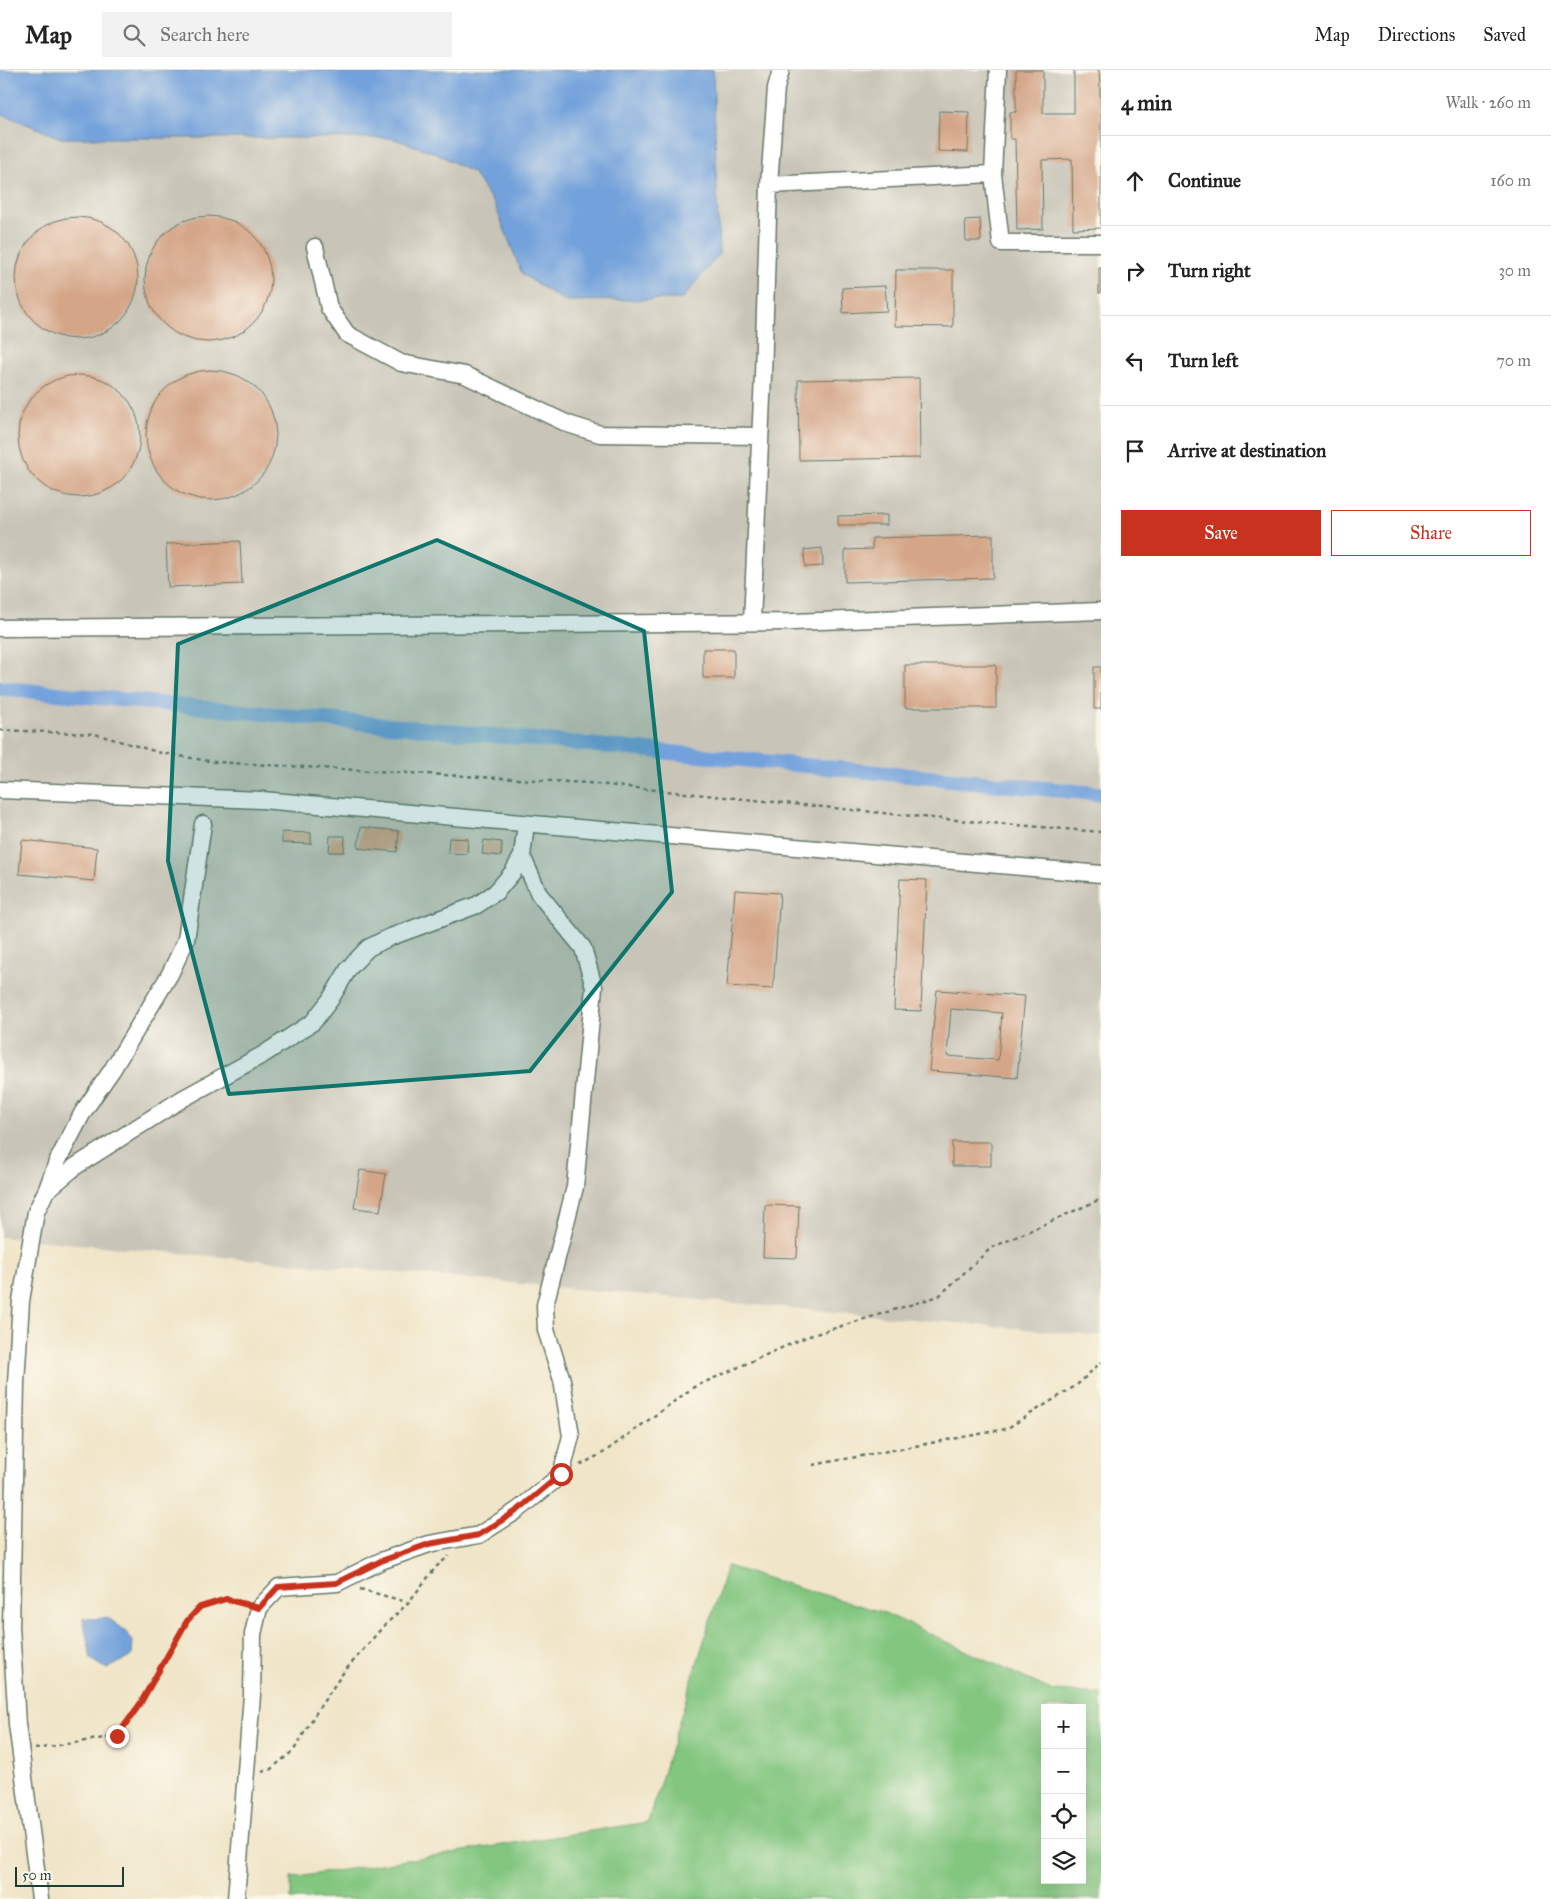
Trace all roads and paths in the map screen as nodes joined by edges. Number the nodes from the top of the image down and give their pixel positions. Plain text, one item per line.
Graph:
1 (781, 70) edge
2 (998, 70) edge
3 (993, 174) junction
4 (769, 185) junction
5 (1101, 243) edge
6 (315, 247) dead end
7 (760, 436) junction
8 (1101, 611) edge
9 (752, 622) junction
10 (0, 628) edge
11 (0, 730) edge
12 (0, 790) edge
13 (203, 824) dead end
14 (526, 824) junction
15 (1101, 832) edge
16 (522, 856) junction
17 (1101, 874) edge
18 (46, 1191) junction
19 (1101, 1199) edge
20 (1101, 1362) edge
21 (813, 1465) dead end
22 (561, 1474) junction
23 (450, 1555) dead end
24 (336, 1583) junction
25 (408, 1603) junction
26 (259, 1608) junction
27 (6, 1625) edge
28 (21, 1751) junction
29 (246, 1775) junction
30 (40, 1899) edge
31 (236, 1899) edge

1 - 4 street
2 - 3 street
3 - 4 street
3 - 5 street
4 - 7 street
6 - 7 street
7 - 9 street
8 - 9 street
9 - 10 street
11 - 15 path
12 - 14 street
13 - 18 street
14 - 16 street
14 - 17 street
16 - 18 street
16 - 22 street
18 - 27 street
19 - 22 path
20 - 21 path
22 - 24 street
23 - 25 path
24 - 25 path
24 - 26 street
25 - 29 path
26 - 28 path
26 - 29 street
27 - 28 street
28 - 30 street
29 - 31 street

